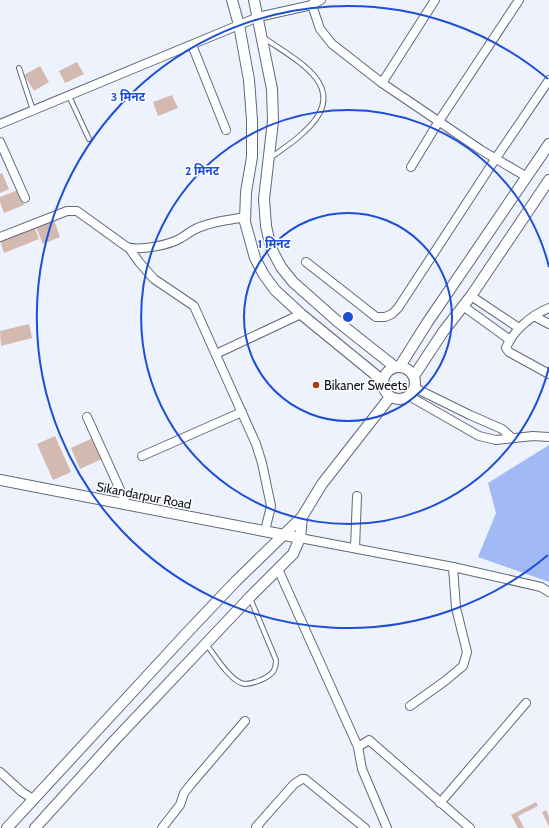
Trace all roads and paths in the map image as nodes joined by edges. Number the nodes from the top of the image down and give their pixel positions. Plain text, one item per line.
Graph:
1 (232, 0) edge
2 (254, 0) edge
3 (322, 0) edge
4 (435, 0) edge
5 (519, 0) edge
6 (313, 2) edge
7 (258, 17) junction
8 (239, 24) junction
9 (262, 37) junction
10 (192, 44) junction
11 (19, 68) dead end
12 (549, 80) edge
13 (382, 83) junction
14 (69, 96) junction
15 (34, 110) junction
16 (439, 121) junction
17 (0, 124) edge
18 (226, 130) dead end
19 (89, 139) dead end
20 (0, 142) edge
21 (549, 144) edge
22 (496, 158) junction
23 (269, 160) junction
24 (411, 166) dead end
25 (527, 177) junction
26 (549, 180) edge
27 (25, 198) dead end
28 (245, 217) junction
29 (0, 237) edge
30 (129, 248) junction
31 (306, 262) dead end
32 (472, 296) junction
33 (463, 306) junction
34 (549, 308) edge
35 (301, 314) junction
36 (534, 316) junction
37 (549, 324) edge
38 (519, 328) junction
39 (510, 340) junction
40 (216, 354) junction
41 (397, 367) junction
42 (549, 374) edge
43 (414, 376) junction
44 (383, 381) junction
45 (416, 388) junction
46 (409, 396) junction
47 (390, 397) junction
48 (242, 412) junction
49 (87, 417) dead end
50 (549, 437) edge
51 (512, 438) junction
52 (142, 456) dead end
53 (0, 480) edge
54 (356, 496) dead end
55 (126, 505) junction
56 (302, 517) junction
57 (265, 531) junction
58 (282, 535) junction
59 (300, 538) junction
60 (355, 548) junction
61 (453, 567) junction
62 (278, 569) junction
63 (549, 592) edge
64 (250, 597) junction
65 (206, 643) junction
66 (526, 703) dead end
67 (410, 706) dead end
68 (245, 721) dead end
69 (358, 747) junction
70 (0, 772) edge
71 (33, 799) junction
72 (440, 803) junction
73 (37, 827) edge
74 (7, 828) edge
75 (162, 828) edge
76 (256, 828) edge
77 (365, 828) edge
78 (387, 828) edge
79 (470, 828) edge

1 - 8 street
2 - 7 street
3 - 6 street
4 - 13 street
5 - 16 street
6 - 7 street
6 - 13 street
7 - 8 street
7 - 9 street
8 - 10 street
8 - 28 street
9 - 23 street
9 - 23 lane
10 - 14 street
10 - 18 street
11 - 15 lane
12 - 22 street
13 - 16 street
14 - 15 street
14 - 19 lane
15 - 17 street
16 - 22 street
16 - 24 street
20 - 27 street
21 - 25 street
22 - 25 street
22 - 31 street
23 - 41 street
25 - 41 street
26 - 32 street
28 - 30 street
28 - 35 street
29 - 30 street
30 - 40 street
32 - 33 street
32 - 38 street
33 - 39 street
33 - 43 street
34 - 36 street
35 - 40 street
35 - 44 street
36 - 37 street
36 - 38 street
38 - 39 street
39 - 42 street
40 - 48 street
41 - 43 street
41 - 44 street
43 - 45 street
44 - 47 street
45 - 46 street
45 - 51 street
46 - 47 street
46 - 51 street
47 - 56 street
48 - 52 street
48 - 57 street
49 - 55 street
50 - 51 street
53 - 55 street, Sikandarpur Road
54 - 60 street
55 - 57 street, Sikandarpur Road
56 - 58 street
56 - 59 street
57 - 58 street, Sikandarpur Road
58 - 59 street, Sikandarpur Road
58 - 71 street
59 - 60 street
59 - 62 street
60 - 61 street
61 - 63 street
61 - 67 street
62 - 64 street
62 - 69 street
64 - 65 street
64 - 65 lane
65 - 73 street
66 - 72 street
68 - 75 street
69 - 72 street
69 - 78 street
70 - 71 street
71 - 74 street
72 - 79 street
76 - 77 street

